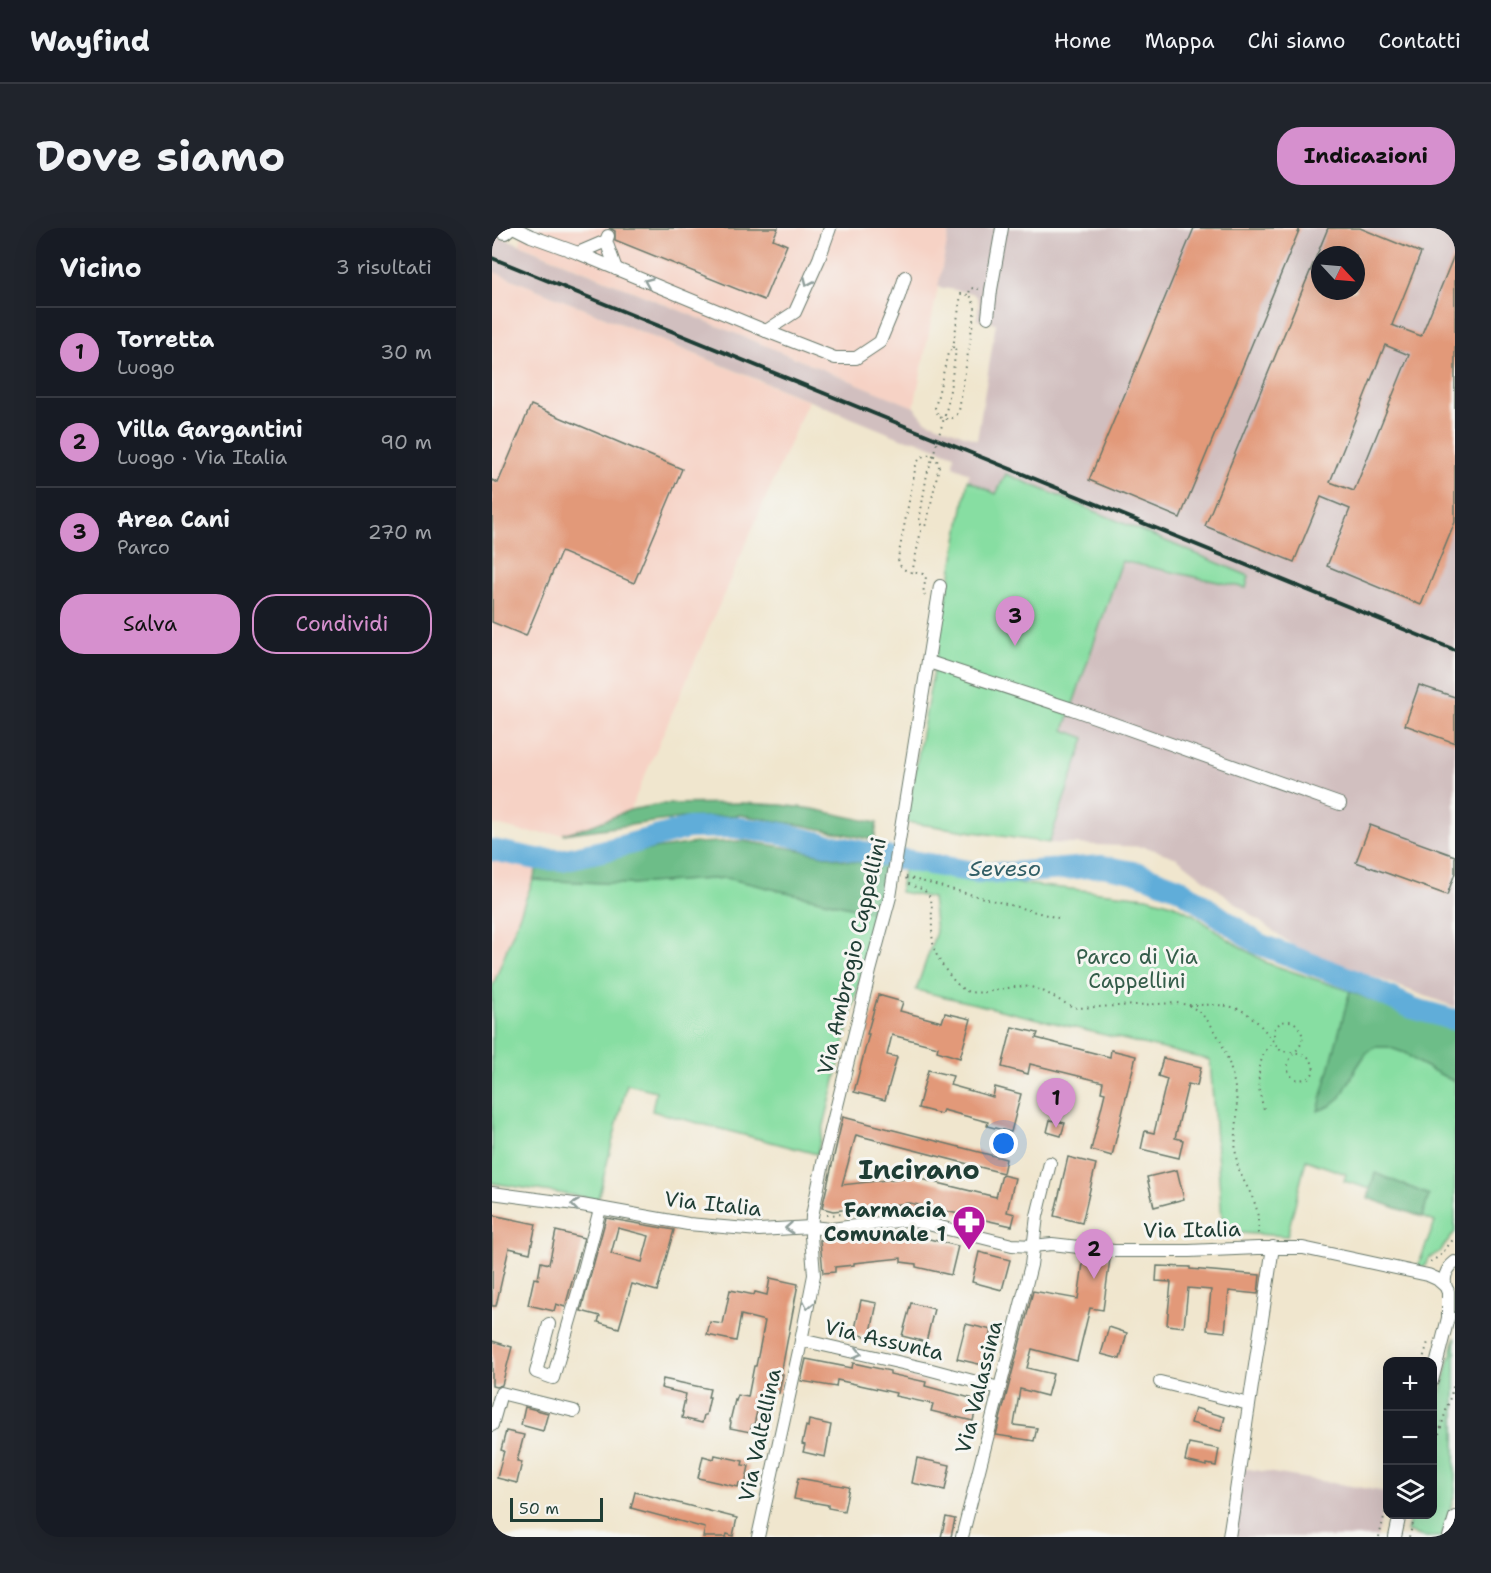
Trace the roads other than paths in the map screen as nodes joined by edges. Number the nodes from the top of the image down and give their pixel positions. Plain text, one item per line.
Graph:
1 (492, 228) edge
2 (513, 228) edge
3 (830, 228) edge
4 (1002, 228) edge
5 (578, 253) junction
6 (616, 269) junction
7 (904, 277) dead end
8 (988, 316) dead end
9 (766, 331) junction
10 (940, 592) road end
11 (929, 662) junction
12 (1340, 804) dead end
13 (1050, 1163) dead end
14 (492, 1193) edge
15 (600, 1209) junction
16 (811, 1227) junction
17 (1033, 1246) junction
18 (1273, 1247) junction
19 (1453, 1264) edge
20 (1428, 1275) junction
21 (1449, 1292) edge
22 (1455, 1318) edge
23 (549, 1324) dead end
24 (1445, 1333) junction
25 (801, 1340) junction
26 (1437, 1363) edge
27 (1160, 1382) dead end
28 (999, 1388) junction
29 (1249, 1404) junction
30 (574, 1411) dead end
31 (492, 1425) edge
32 (1455, 1517) edge
33 (1399, 1519) edge
34 (758, 1537) edge
35 (962, 1537) edge
36 (1229, 1537) edge
37 (1395, 1537) edge
38 (1449, 1537) edge

1 - 2 street
2 - 5 street
3 -> 9 street
4 - 8 street
5 - 6 street
5 - 6 street
9 -> 6 street
7 - 9 street
10 - 11 street, Via Ambrogio Cappellini
11 - 12 street
11 - 16 street, Via Ambrogio Cappellini
13 - 17 street, Via Valassina
15 -> 14 street, Via Italia
16 -> 15 street, Via Italia
15 - 23 street
16 - 17 street, Via Italia
16 -> 25 street, Via Assunta
17 - 18 street, Via Italia
17 - 28 street, Via Valassina
18 - 20 street, Via Italia
18 - 29 street
19 - 20 street
19 - 21 street
20 - 21 street, Via Italia
21 - 24 street
22 - 24 street
24 - 26 street
25 -> 28 street, Via Assunta
25 - 34 street, Via Valtellina
27 - 29 street
28 - 35 street, Via Valassina
29 - 36 street
30 - 31 street
32 - 38 street
33 - 37 street

